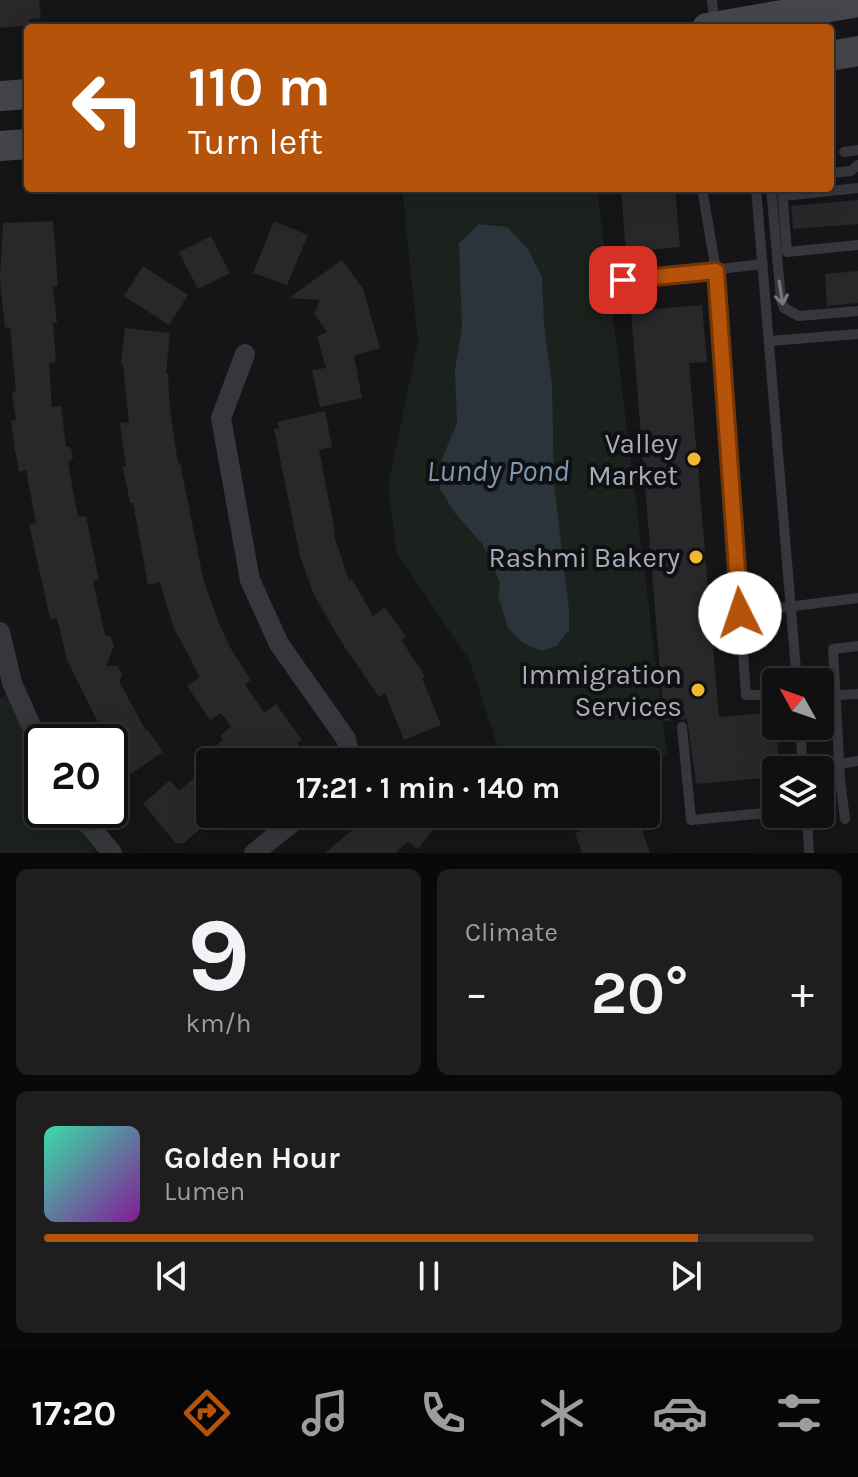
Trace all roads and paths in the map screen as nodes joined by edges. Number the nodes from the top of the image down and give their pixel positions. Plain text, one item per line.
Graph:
1 (858, 2) edge
2 (711, 18) edge
3 (858, 51) edge
4 (834, 55) edge
5 (24, 94) edge
6 (0, 96) edge
7 (24, 144) edge
8 (0, 146) edge
9 (858, 150) edge
10 (844, 152) dead end
11 (856, 170) edge
12 (834, 173) edge
13 (858, 188) edge
14 (834, 189) edge
15 (703, 192) edge
16 (756, 192) edge
17 (771, 192) edge
18 (782, 192) edge
19 (858, 245) edge
20 (763, 264) junction
21 (716, 271) junction
22 (623, 280) dead end
23 (858, 311) edge
24 (858, 334) edge
25 (770, 341) junction
26 (245, 354) dead end
27 (858, 598) edge
28 (792, 606) junction
29 (740, 613) junction
30 (0, 632) edge
31 (858, 646) edge
32 (796, 668) edge
33 (858, 694) edge
34 (762, 695) edge
35 (835, 697) junction
36 (30, 724) edge
37 (682, 727) dead end
38 (348, 748) edge
39 (858, 761) edge
40 (839, 764) junction
41 (762, 813) edge
42 (845, 819) dead end
43 (91, 828) edge
44 (285, 828) edge
45 (808, 828) edge
46 (112, 853) edge
47 (254, 853) edge
48 (809, 853) edge

1 - 2 main road
3 - 4 main road
5 - 6 main road
7 - 8 main road
9 - 10 lane
11 - 12 lane
13 - 14 lane
15 - 21 lane
16 - 20 lane
17 -> 23 lane
18 - 19 lane
20 - 21 lane
20 - 25 lane
21 - 22 lane
21 - 29 lane
24 - 25 lane
25 - 28 lane
26 - 38 street
27 - 28 lane
28 - 29 lane
28 - 32 lane
29 - 34 lane
30 - 36 street
31 - 35 lane
33 - 35 lane
35 - 40 lane
37 - 41 lane
39 - 40 lane
40 - 42 lane
43 - 46 street
44 - 47 street
45 - 48 lane

